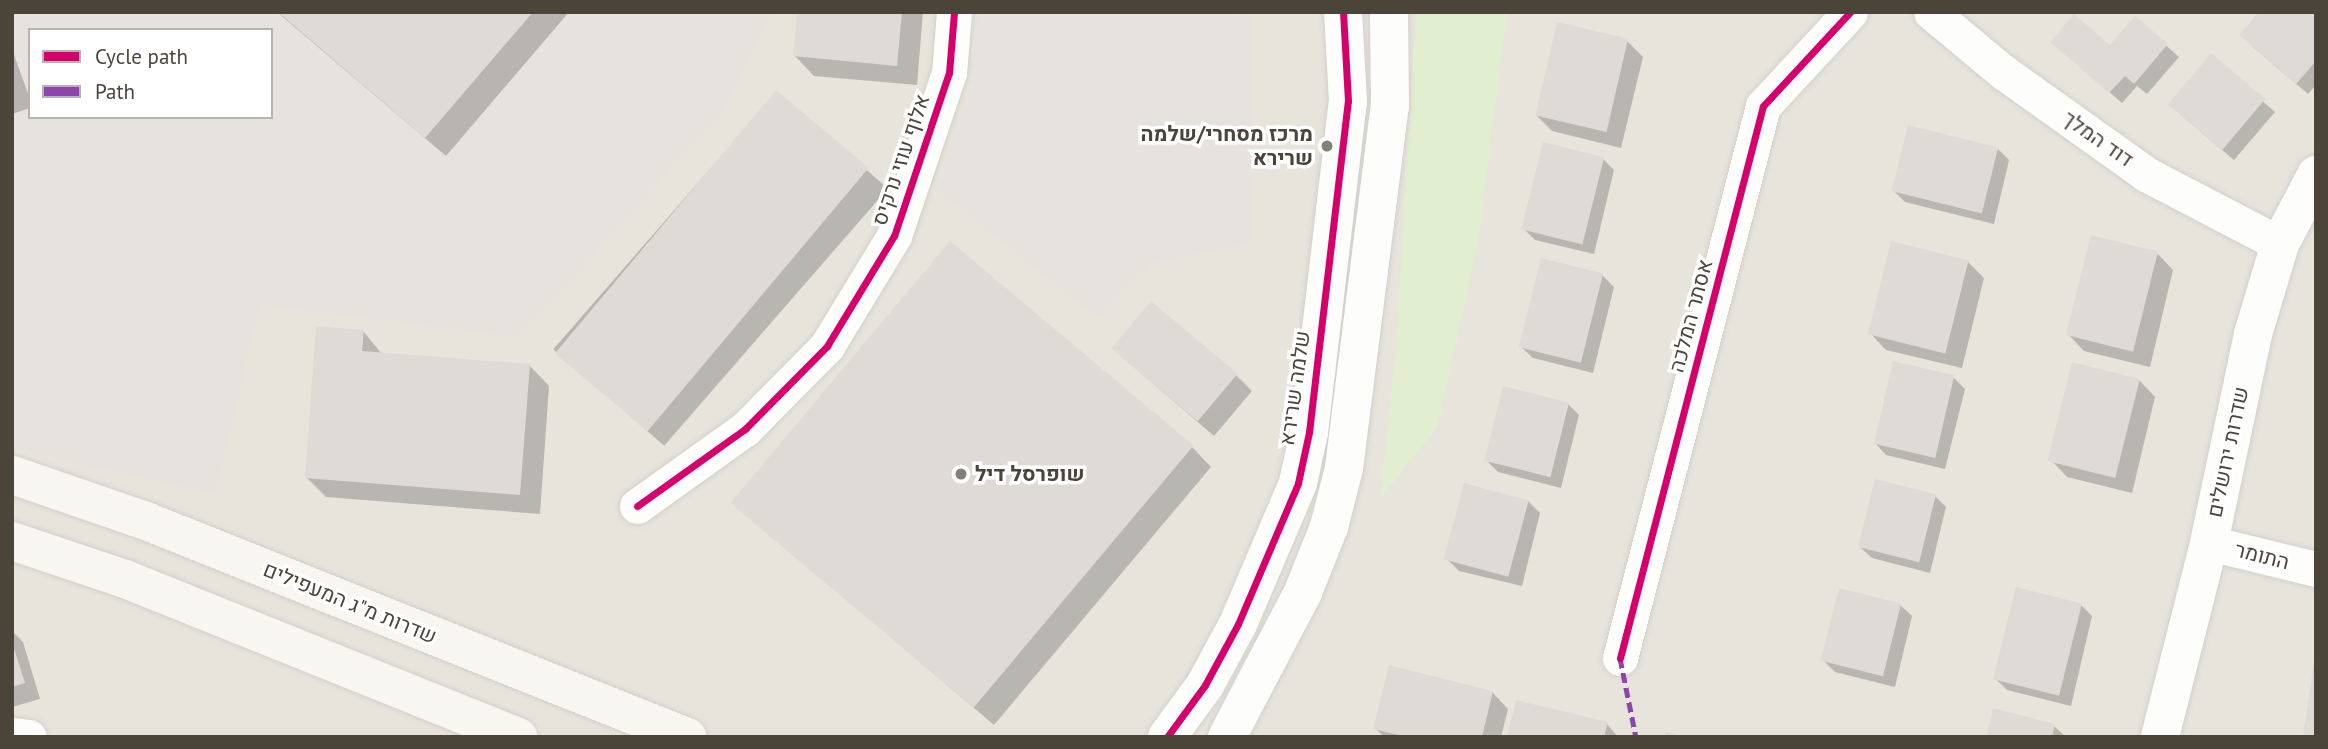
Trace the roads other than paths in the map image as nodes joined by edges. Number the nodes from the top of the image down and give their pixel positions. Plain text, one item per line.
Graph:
1 (954, 12) edge
2 (1343, 12) edge
3 (1390, 12) edge
4 (1850, 12) edge
5 (1931, 12) edge
6 (2316, 175) edge
7 (2280, 244) junction
8 (12, 475) edge
9 (637, 506) dead end
10 (12, 541) edge
11 (2209, 543) junction
12 (2316, 569) edge
13 (1620, 658) dead end
14 (12, 735) edge
15 (29, 737) edge
16 (519, 737) edge
17 (687, 737) edge
18 (1167, 737) edge
19 (1227, 737) edge
20 (2160, 737) edge

1 - 9 street, אלוף עוזי נרקיס
2 - 18 street, שלמה שרירא
3 - 19 street
4 - 13 street, אסתר המלכה
5 - 7 street, דוד המלך
6 - 7 street, שדרות ירושלים
7 - 11 street, שדרות ירושלים
8 - 17 main road, שדרות מ"ג המעפילים
10 - 16 main road
11 - 12 street, התומר
11 - 20 street, שדרות ירושלים
14 - 15 street

